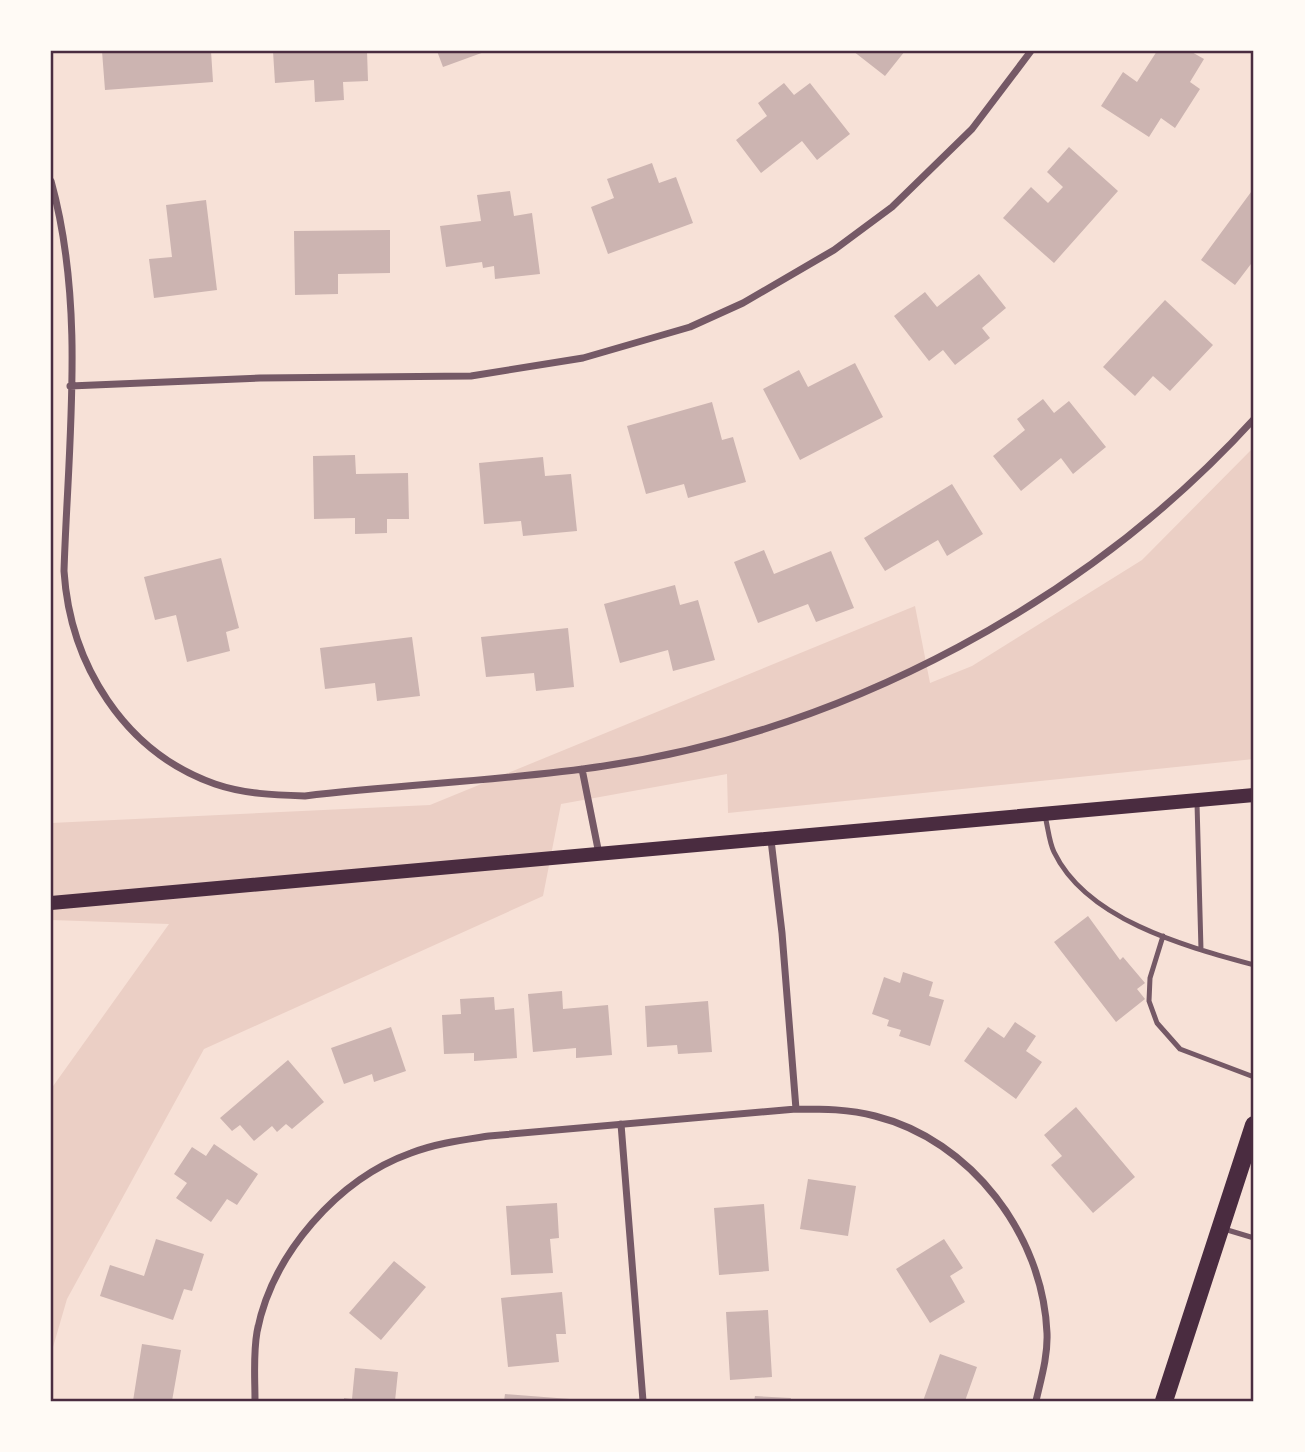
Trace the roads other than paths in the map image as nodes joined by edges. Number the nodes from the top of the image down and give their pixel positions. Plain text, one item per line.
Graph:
1 (1031, 51) edge
2 (51, 181) edge
3 (70, 386) junction
4 (1254, 419) edge
5 (582, 769) junction
6 (1254, 795) edge
7 (1197, 800) junction
8 (1044, 814) junction
9 (771, 840) junction
10 (599, 855) junction
11 (51, 903) edge
12 (1163, 936) junction
13 (1201, 950) junction
14 (1254, 965) edge
15 (1254, 1077) edge
16 (796, 1109) junction
17 (621, 1124) junction
18 (1254, 1125) edge
19 (1220, 1228) junction
20 (1254, 1238) edge
21 (255, 1401) edge
22 (643, 1401) edge
23 (1036, 1401) edge
24 (1164, 1401) edge

1 - 3 street
2 - 3 street
3 - 5 street
4 - 5 street
5 - 10 street
6 - 7 main road
7 - 8 main road
7 - 13 lane
8 - 9 main road
8 - 12 lane
9 - 10 main road
9 - 16 street
10 - 11 main road
12 - 13 lane
12 - 15 lane
13 - 14 lane
16 - 17 street
16 - 23 street
17 - 21 street
17 - 22 street
18 - 19 main road
19 - 20 lane
19 - 24 main road

